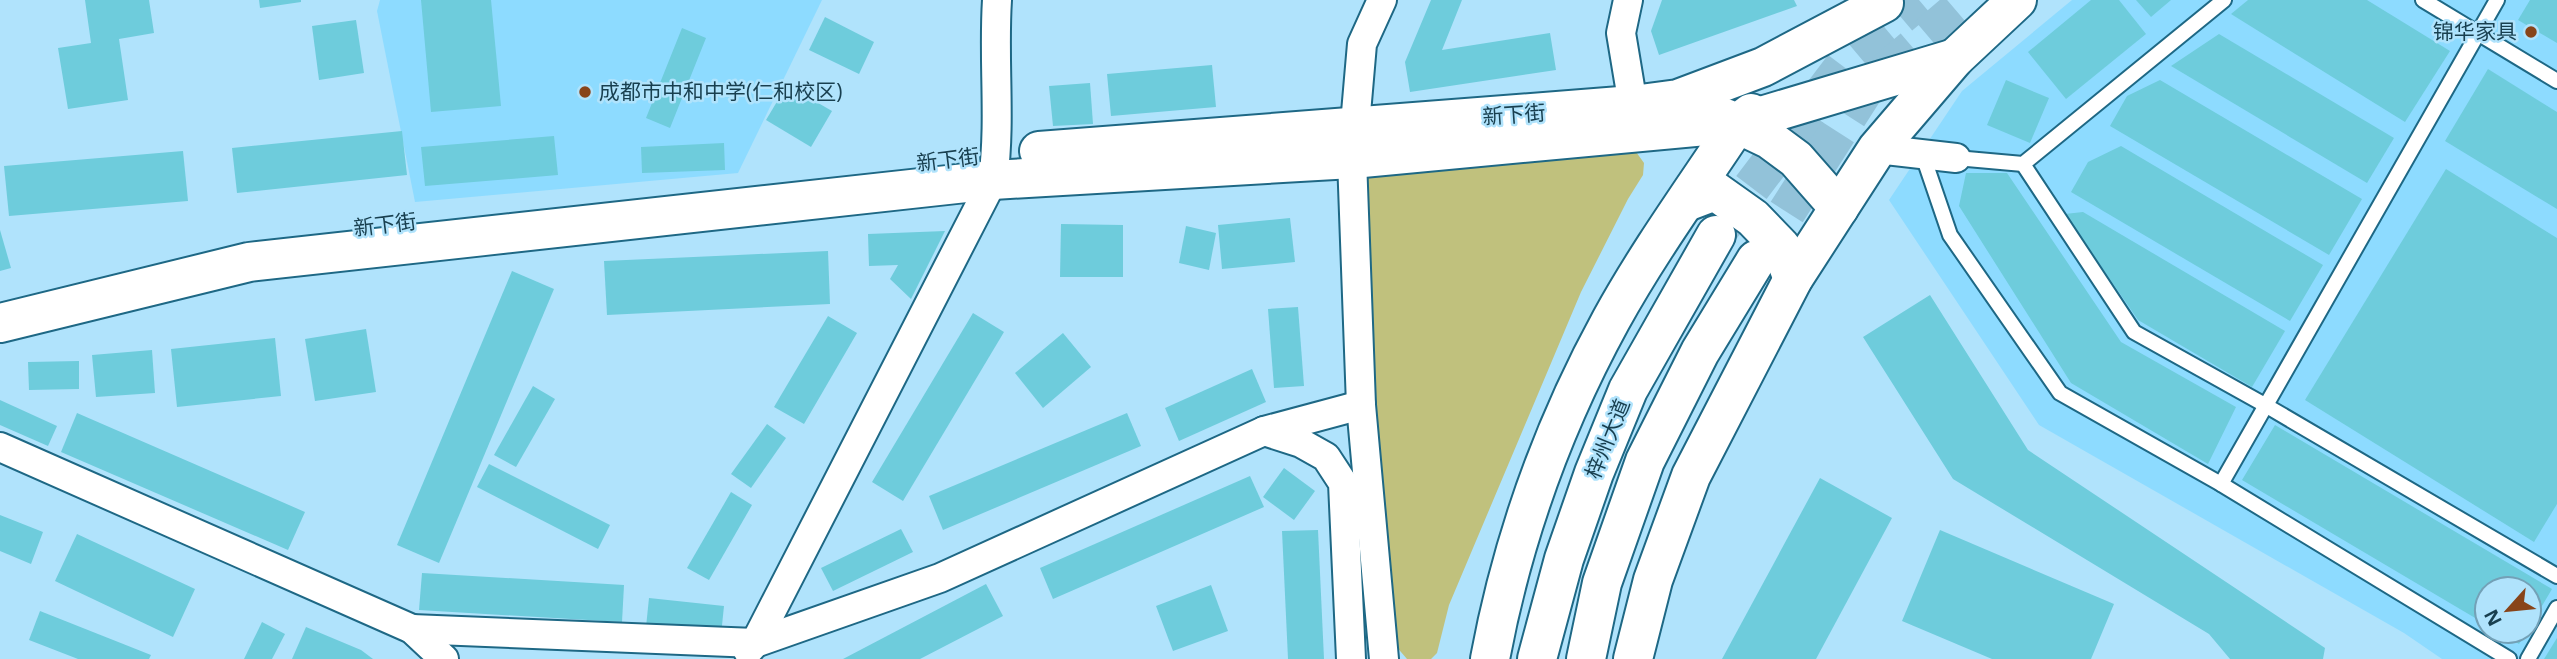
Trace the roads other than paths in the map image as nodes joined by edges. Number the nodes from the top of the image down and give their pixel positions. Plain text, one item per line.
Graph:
1 (997, 0) edge
2 (1382, 0) edge
3 (1628, 0) edge
4 (2017, 0) edge
5 (2224, 0) edge
6 (2423, 0) edge
7 (2497, 0) edge
8 (1886, 1) edge
9 (2478, 32) junction
10 (1955, 58) junction
11 (2557, 81) edge
12 (1678, 99) junction
13 (1633, 105) junction
14 (1738, 123) junction
15 (1353, 143) junction
16 (1877, 149) junction
17 (1922, 153) junction
18 (1956, 158) joint
19 (2022, 164) junction
20 (995, 167) junction
21 (1686, 202) junction
22 (1839, 208) junction
23 (1716, 234) tunnel mouth
24 (1756, 260) tunnel mouth
25 (1793, 279) junction
26 (0, 303) edge
27 (0, 323) edge
28 (1361, 405) junction
29 (2265, 405) junction
30 (1264, 431) junction
31 (0, 447) edge
32 (2221, 484) junction
33 (2557, 576) edge
34 (2557, 608) edge
35 (412, 629) junction
36 (748, 651) edge
37 (443, 659) edge
38 (1351, 659) edge
39 (1384, 659) edge
40 (1490, 659) edge
41 (1538, 659) edge
42 (1586, 659) edge
43 (1633, 659) edge
44 (2510, 659) edge
45 (2528, 659) edge

1 - 20 street
2 - 15 street
3 - 13 street
4 - 10 main road
5 - 19 lane
6 - 9 lane
7 - 9 lane
8 - 12 main road, 新下街
8 - 14 main road
9 - 11 lane
9 - 29 lane
10 - 14 main road, 新下街
10 - 16 main road
12 - 13 main road, 新下街
12 - 14 main road
13 - 15 main road, 新下街
14 - 15 main road, 新下街
14 - 21 main road
14 - 22 main road
15 - 20 main road, 新下街
15 - 28 street
16 - 17 street
16 - 22 main road
17 - 18 street
17 - 32 lane
18 - 19 lane
19 - 29 lane
20 - 26 main road, 新下街
20 - 27 main road, 新下街
20 - 36 street
21 - 25 main road
21 - 40 main road
22 - 25 main road
23 - 41 main road, 梓州大道
24 - 42 main road, 梓州大道
25 - 43 main road
28 - 30 street
28 - 39 street
29 - 32 lane
29 - 33 lane
30 - 36 street
30 - 38 street
31 - 35 street
32 - 44 lane
34 - 45 lane
35 - 36 street
35 - 37 street

